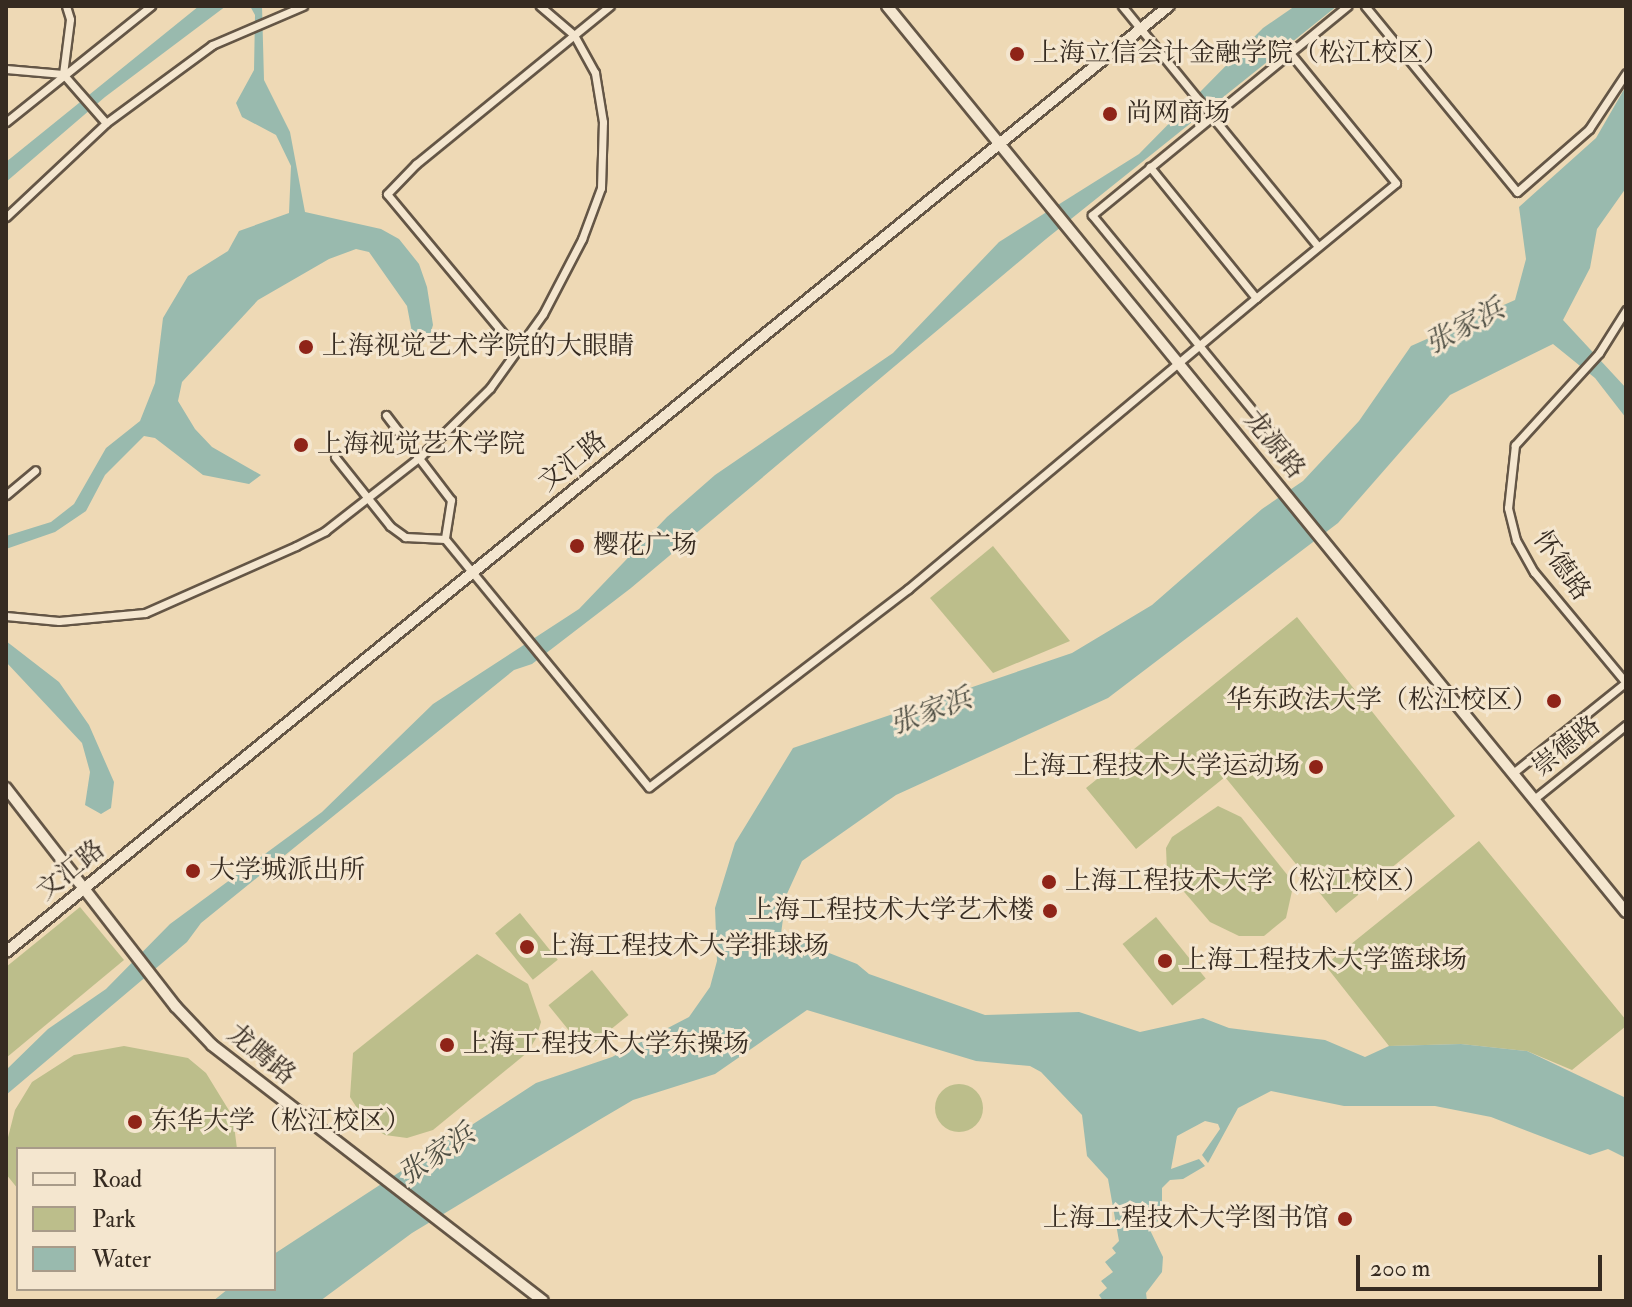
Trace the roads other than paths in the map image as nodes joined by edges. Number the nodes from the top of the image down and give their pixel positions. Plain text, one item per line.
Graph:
1 (66, 6) edge
2 (151, 6) edge
3 (303, 6) edge
4 (540, 6) edge
5 (610, 6) edge
6 (887, 6) edge
7 (1122, 6) edge
8 (1169, 6) edge
9 (1347, 6) edge
10 (1365, 6) edge
11 (1141, 29) junction
12 (574, 35) junction
13 (1290, 53) junction
14 (6, 69) edge
15 (1626, 73) edge
16 (63, 74) junction
17 (1212, 116) junction
18 (103, 120) junction
19 (6, 122) edge
20 (1000, 144) junction
21 (1150, 167) junction
22 (6, 217) edge
23 (1318, 246) junction
24 (1256, 298) junction
25 (1626, 310) edge
26 (1199, 345) junction
27 (517, 350) junction
28 (1179, 363) junction
29 (386, 415) dead end
30 (1276, 439) dead end
31 (421, 456) junction
32 (335, 457) dead end
33 (35, 471) dead end
34 (6, 495) edge
35 (369, 498) junction
36 (445, 539) junction
37 (475, 571) junction
38 (6, 616) edge
39 (1626, 683) edge
40 (1626, 725) edge
41 (1513, 773) junction
42 (6, 788) edge
43 (1534, 799) junction
44 (86, 887) junction
45 (1626, 912) edge
46 (6, 952) edge
47 (543, 1301) edge

1 - 16 street
2 - 16 street
3 - 18 street
4 - 12 street
5 - 12 street
6 - 20 main road, 龙源路
7 - 11 street
8 - 11 main road, 文汇路
9 - 13 street
10 - 15 street
11 - 17 street
11 - 20 main road, 文汇路
12 - 27 street
12 - 27 street
13 - 17 street
13 - 23 street
14 - 16 street
16 - 18 street
16 - 19 street
17 - 21 street
17 - 23 street
18 - 22 street
20 - 28 main road, 龙源路
20 - 37 main road, 文汇路
21 - 24 street
21 - 26 street
23 - 24 street
24 - 26 street
25 - 39 street, 怀德路
26 - 28 street
26 - 30 street
27 - 31 street
28 - 37 street
28 - 41 main road, 龙源路
29 - 31 street
31 - 35 street
31 - 36 street
32 - 35 street
33 - 34 street
35 - 36 street
35 - 38 street
36 - 37 street
37 - 44 main road, 文汇路
39 - 41 street, 崇德路
40 - 43 street, 崇德路
41 - 43 main road, 龙源路
42 - 44 main road, 龙腾路
43 - 45 main road, 龙源路
44 - 46 main road, 文汇路
44 - 47 main road, 龙腾路

